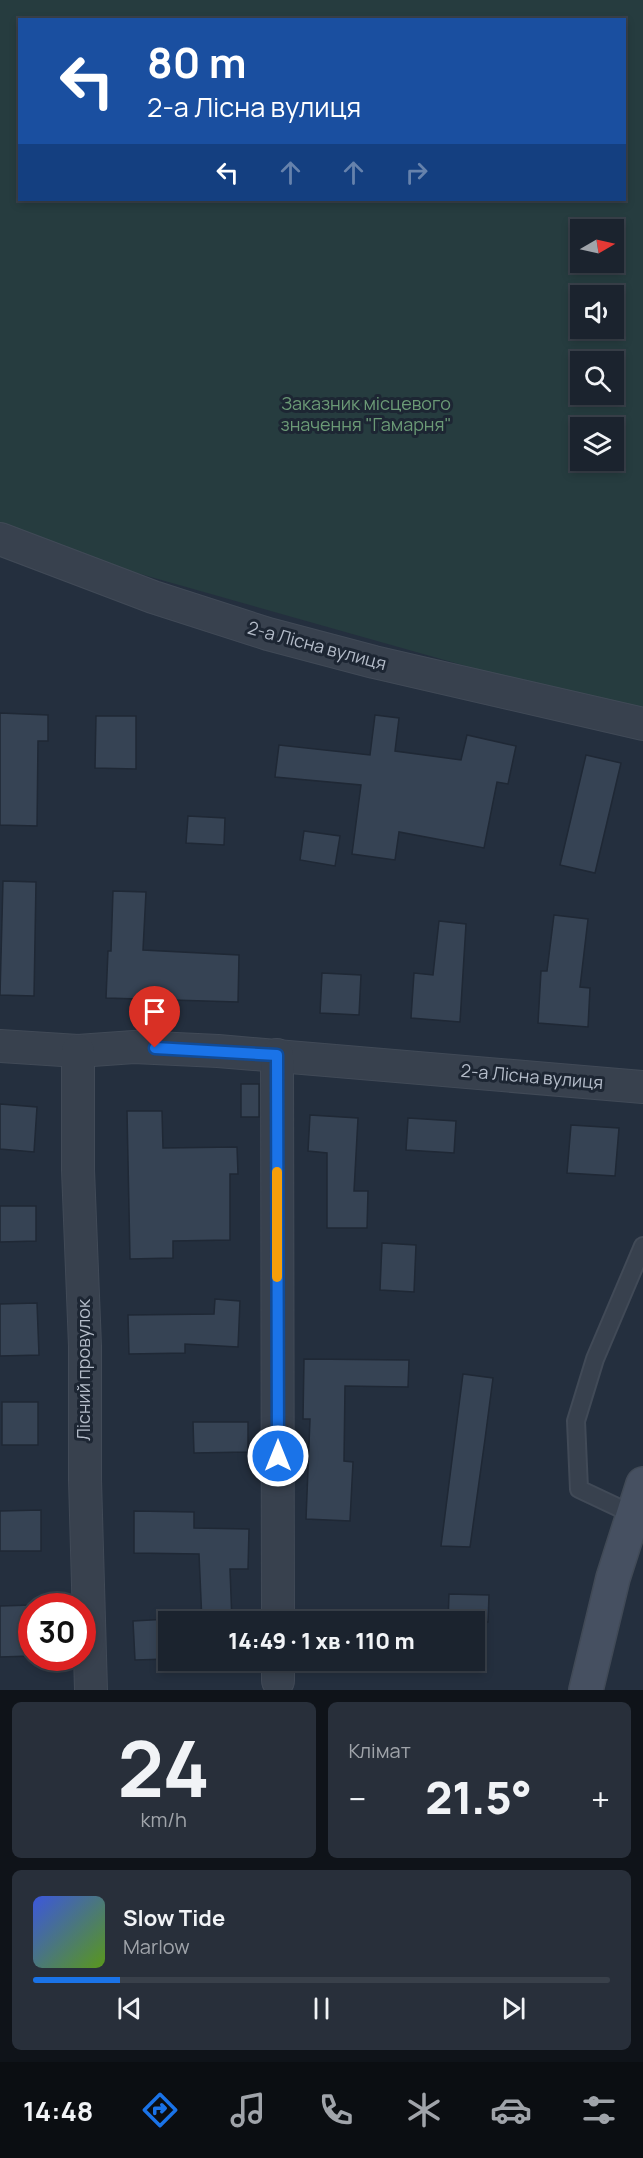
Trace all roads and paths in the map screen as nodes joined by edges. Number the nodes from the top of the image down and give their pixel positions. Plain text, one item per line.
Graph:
1 (0, 539) edge
2 (643, 724) edge
3 (0, 1046) edge
4 (78, 1051) junction
5 (277, 1055) junction
6 (643, 1087) edge
7 (643, 1246) edge
8 (638, 1499) edge
9 (278, 1611) edge
10 (91, 1690) edge
11 (586, 1690) edge

1 - 2 street, 2-а Лісна вулиця
3 - 4 street, 2-а Лісна вулиця
4 - 5 street, 2-а Лісна вулиця
4 - 10 street, Лісний провулок
5 - 6 street, 2-а Лісна вулиця
5 - 9 street
7 - 8 lane
8 - 11 street

